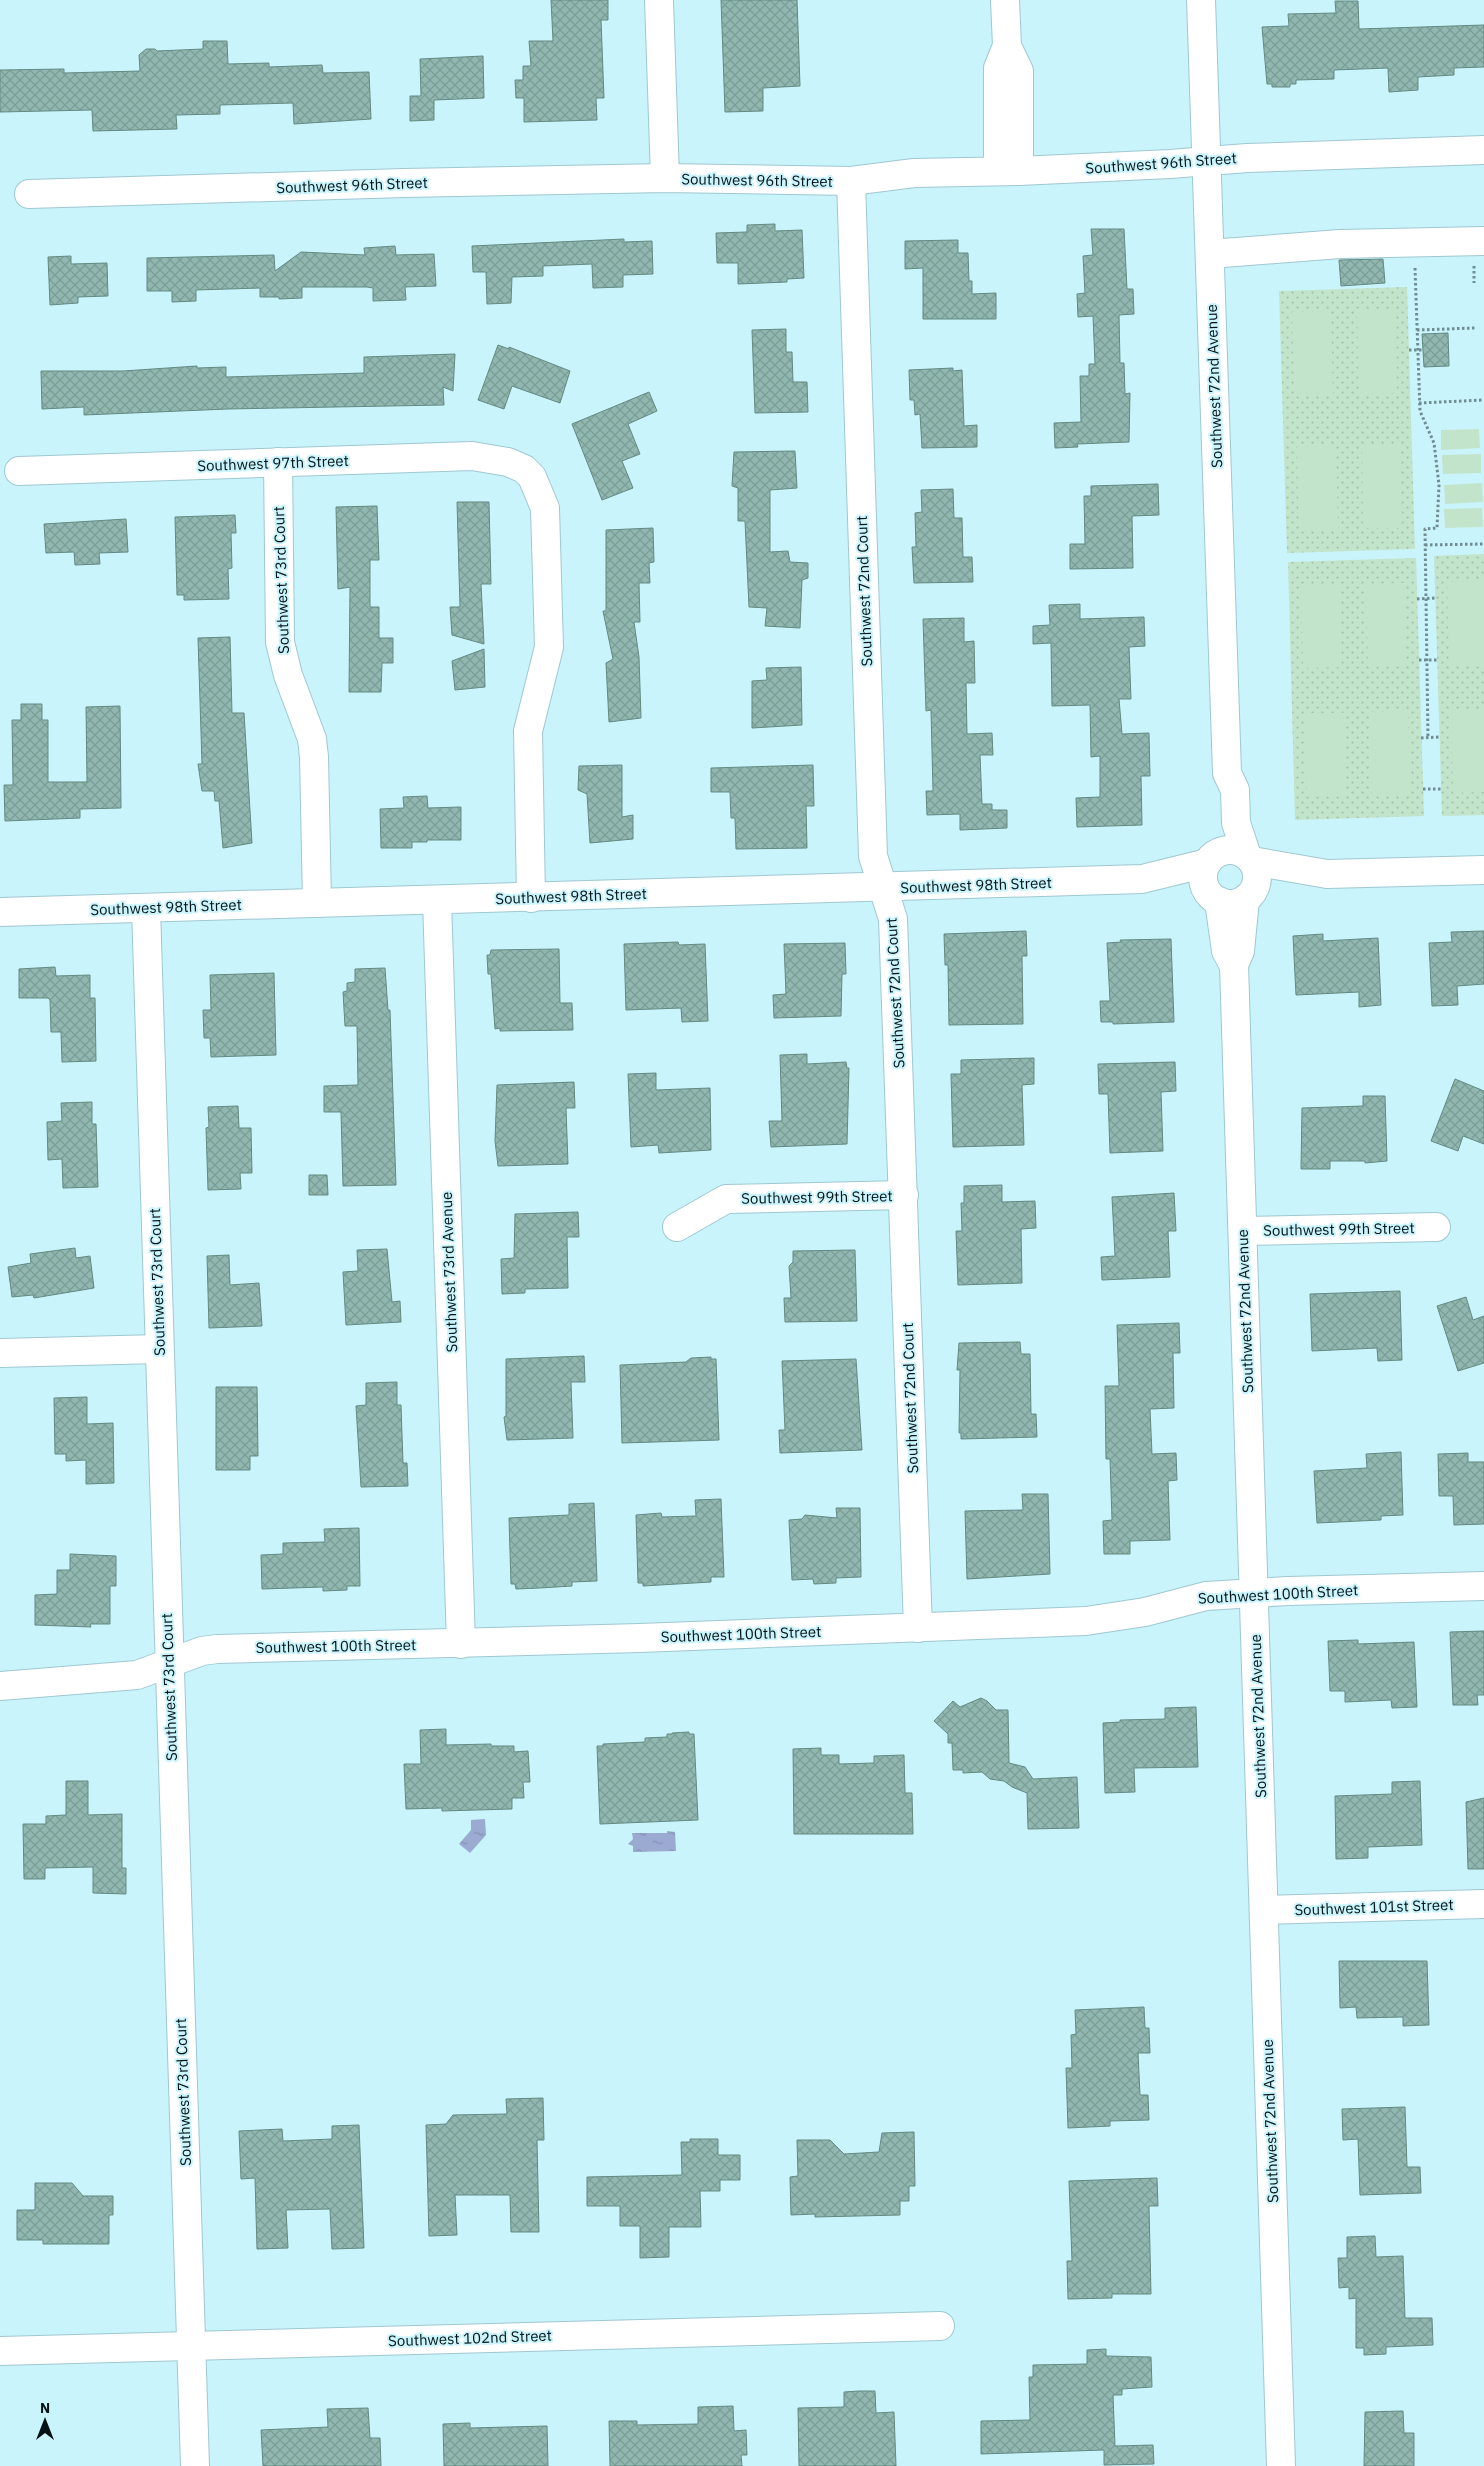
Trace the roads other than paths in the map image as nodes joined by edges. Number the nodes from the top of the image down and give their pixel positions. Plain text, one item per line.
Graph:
1 (659, 0) edge
2 (1005, 0) edge
3 (1201, 0) edge
4 (1484, 150) edge
5 (1206, 161) junction
6 (1009, 171) junction
7 (665, 178) junction
8 (851, 181) junction
9 (29, 194) dead end
10 (1484, 241) edge
11 (1210, 254) junction
12 (278, 462) junction
13 (20, 471) dead end
14 (1227, 773) junction
15 (1249, 858) junction
16 (1209, 860) junction
17 (1484, 870) edge
18 (1328, 874) junction
19 (1142, 879) junction
20 (883, 888) junction
21 (1249, 896) junction
22 (531, 898) junction
23 (1215, 899) junction
24 (437, 900) junction
25 (318, 903) junction
26 (146, 908) junction
27 (0, 912) edge
28 (1234, 965) junction
29 (904, 1195) junction
30 (677, 1227) dead end
31 (1436, 1227) dead end
32 (1243, 1232) junction
33 (159, 1349) junction
34 (0, 1352) edge
35 (1484, 1586) edge
36 (1254, 1593) junction
37 (918, 1628) junction
38 (461, 1644) junction
39 (168, 1662) junction
40 (0, 1686) edge
41 (1484, 1904) edge
42 (1264, 1910) junction
43 (940, 2326) dead end
44 (192, 2346) junction
45 (0, 2352) edge
46 (195, 2466) edge
47 (1281, 2466) edge

1 - 7 street
2 - 6 street
3 - 5 street, Southwest 72nd Avenue
4 - 5 street, Southwest 96th Street
5 - 6 street, Southwest 96th Street
5 - 11 street, Southwest 72nd Avenue
6 - 8 street, Southwest 96th Street
7 - 8 street, Southwest 96th Street
7 - 9 street, Southwest 96th Street
8 - 20 street, Southwest 72nd Court
10 - 11 street
11 - 14 street, Southwest 72nd Avenue
12 - 13 street, Southwest 97th Street
12 - 22 street, Southwest 97th Street
12 - 25 street, Southwest 73rd Court
14 - 15 street, Southwest 72nd Avenue
14 - 16 street, Southwest 72nd Avenue
15 - 16 street
15 - 18 street
15 - 21 street
16 - 19 street, Southwest 98th Street
16 - 23 street
17 - 18 street
18 - 21 street
19 - 20 street, Southwest 98th Street
19 - 23 street, Southwest 98th Street
20 - 22 street, Southwest 98th Street
20 - 29 street, Southwest 72nd Court
21 - 23 street
21 - 28 street, Southwest 72nd Avenue
22 - 24 street, Southwest 98th Street
23 - 28 street, Southwest 72nd Avenue
24 - 25 street, Southwest 98th Street
24 - 38 street, Southwest 73rd Avenue
25 - 26 street, Southwest 98th Street
26 - 27 street, Southwest 98th Street
26 - 33 street, Southwest 73rd Court
28 - 32 street, Southwest 72nd Avenue
29 - 30 street, Southwest 99th Street
29 - 37 street, Southwest 72nd Court
31 - 32 street, Southwest 99th Street
32 - 36 street, Southwest 72nd Avenue
33 - 34 street
33 - 39 street, Southwest 73rd Court
35 - 36 street, Southwest 100th Street
36 - 37 street, Southwest 100th Street
36 - 42 street, Southwest 72nd Avenue
37 - 38 street, Southwest 100th Street
38 - 39 street, Southwest 100th Street
39 - 40 street, Southwest 100th Street
39 - 44 street, Southwest 73rd Court
41 - 42 street, Southwest 101st Street
42 - 47 street, Southwest 72nd Avenue
43 - 44 street, Southwest 102nd Street
44 - 45 street, Southwest 102nd Street
44 - 46 street, Southwest 73rd Court

